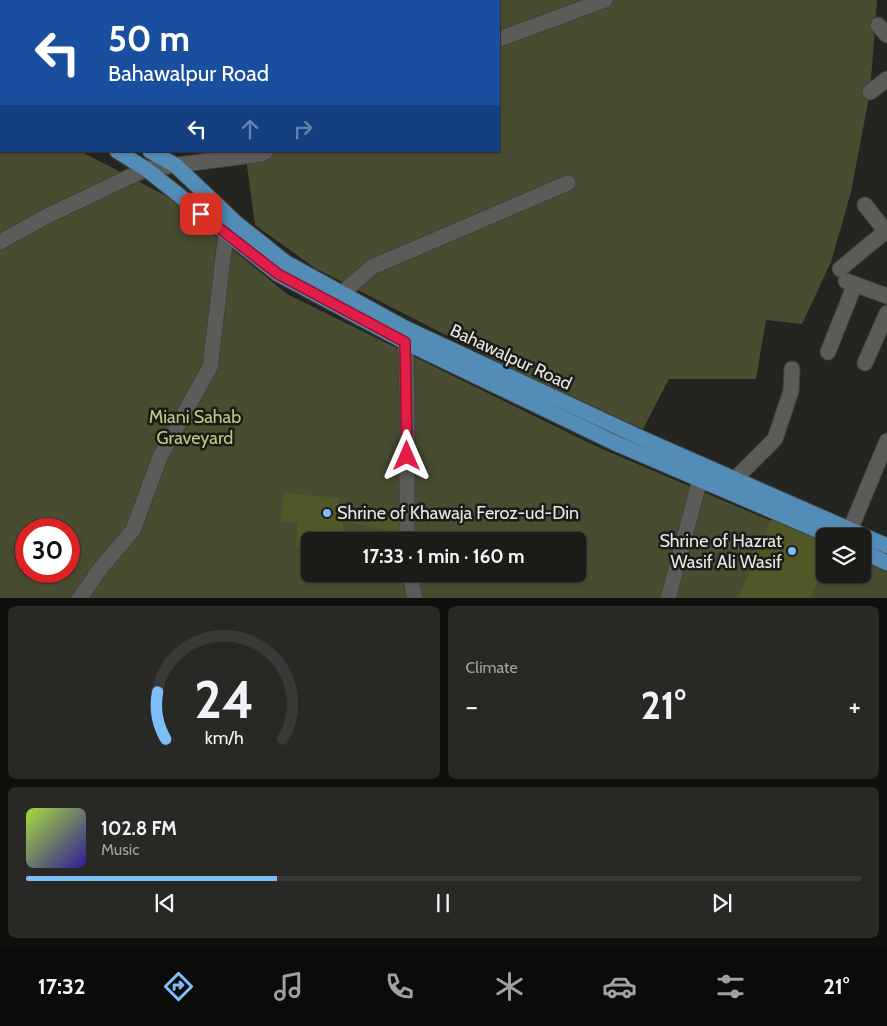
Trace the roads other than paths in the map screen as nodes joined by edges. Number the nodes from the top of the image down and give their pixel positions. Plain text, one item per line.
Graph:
1 (605, 0) edge
2 (500, 39) edge
3 (887, 79) edge
4 (870, 92) dead end
5 (119, 152) edge
6 (152, 152) edge
7 (264, 152) edge
8 (175, 166) junction
9 (146, 169) junction
10 (568, 182) dead end
11 (865, 205) dead end
12 (887, 231) edge
13 (226, 234) junction
14 (0, 242) edge
15 (847, 278) junction
16 (341, 294) junction
17 (887, 296) edge
18 (887, 313) edge
19 (405, 335) junction
20 (828, 352) dead end
21 (865, 363) dead end
22 (792, 369) dead end
23 (887, 441) edge
24 (700, 479) junction
25 (735, 479) junction
26 (845, 528) edge
27 (851, 528) edge
28 (816, 529) edge
29 (407, 532) edge
30 (871, 539) edge
31 (887, 546) edge
32 (871, 555) edge
33 (887, 562) edge
34 (412, 582) edge
35 (79, 598) edge
36 (415, 598) edge
37 (668, 598) edge

1 - 2 street
3 - 4 street
5 - 9 main road, Bahawalpur Road
6 - 8 main road, Bahawalpur Road
7 - 8 street
8 - 9 street
8 - 16 main road, Bahawalpur Road
9 - 13 main road, Bahawalpur Road
9 - 14 street
10 - 16 street
11 - 12 street
12 - 15 street
13 - 19 main road, Bahawalpur Road
13 - 35 street
15 - 17 street
15 - 20 street
16 - 19 main road, Bahawalpur Road
18 - 21 street
19 - 24 main road, Bahawalpur Road
19 - 25 main road, Bahawalpur Road
19 - 29 street
22 - 25 street
23 - 27 street
24 - 28 main road, Bahawalpur Road
24 - 37 street
25 - 26 main road, Bahawalpur Road
30 - 31 main road, Bahawalpur Road
32 - 33 main road
34 - 36 street

